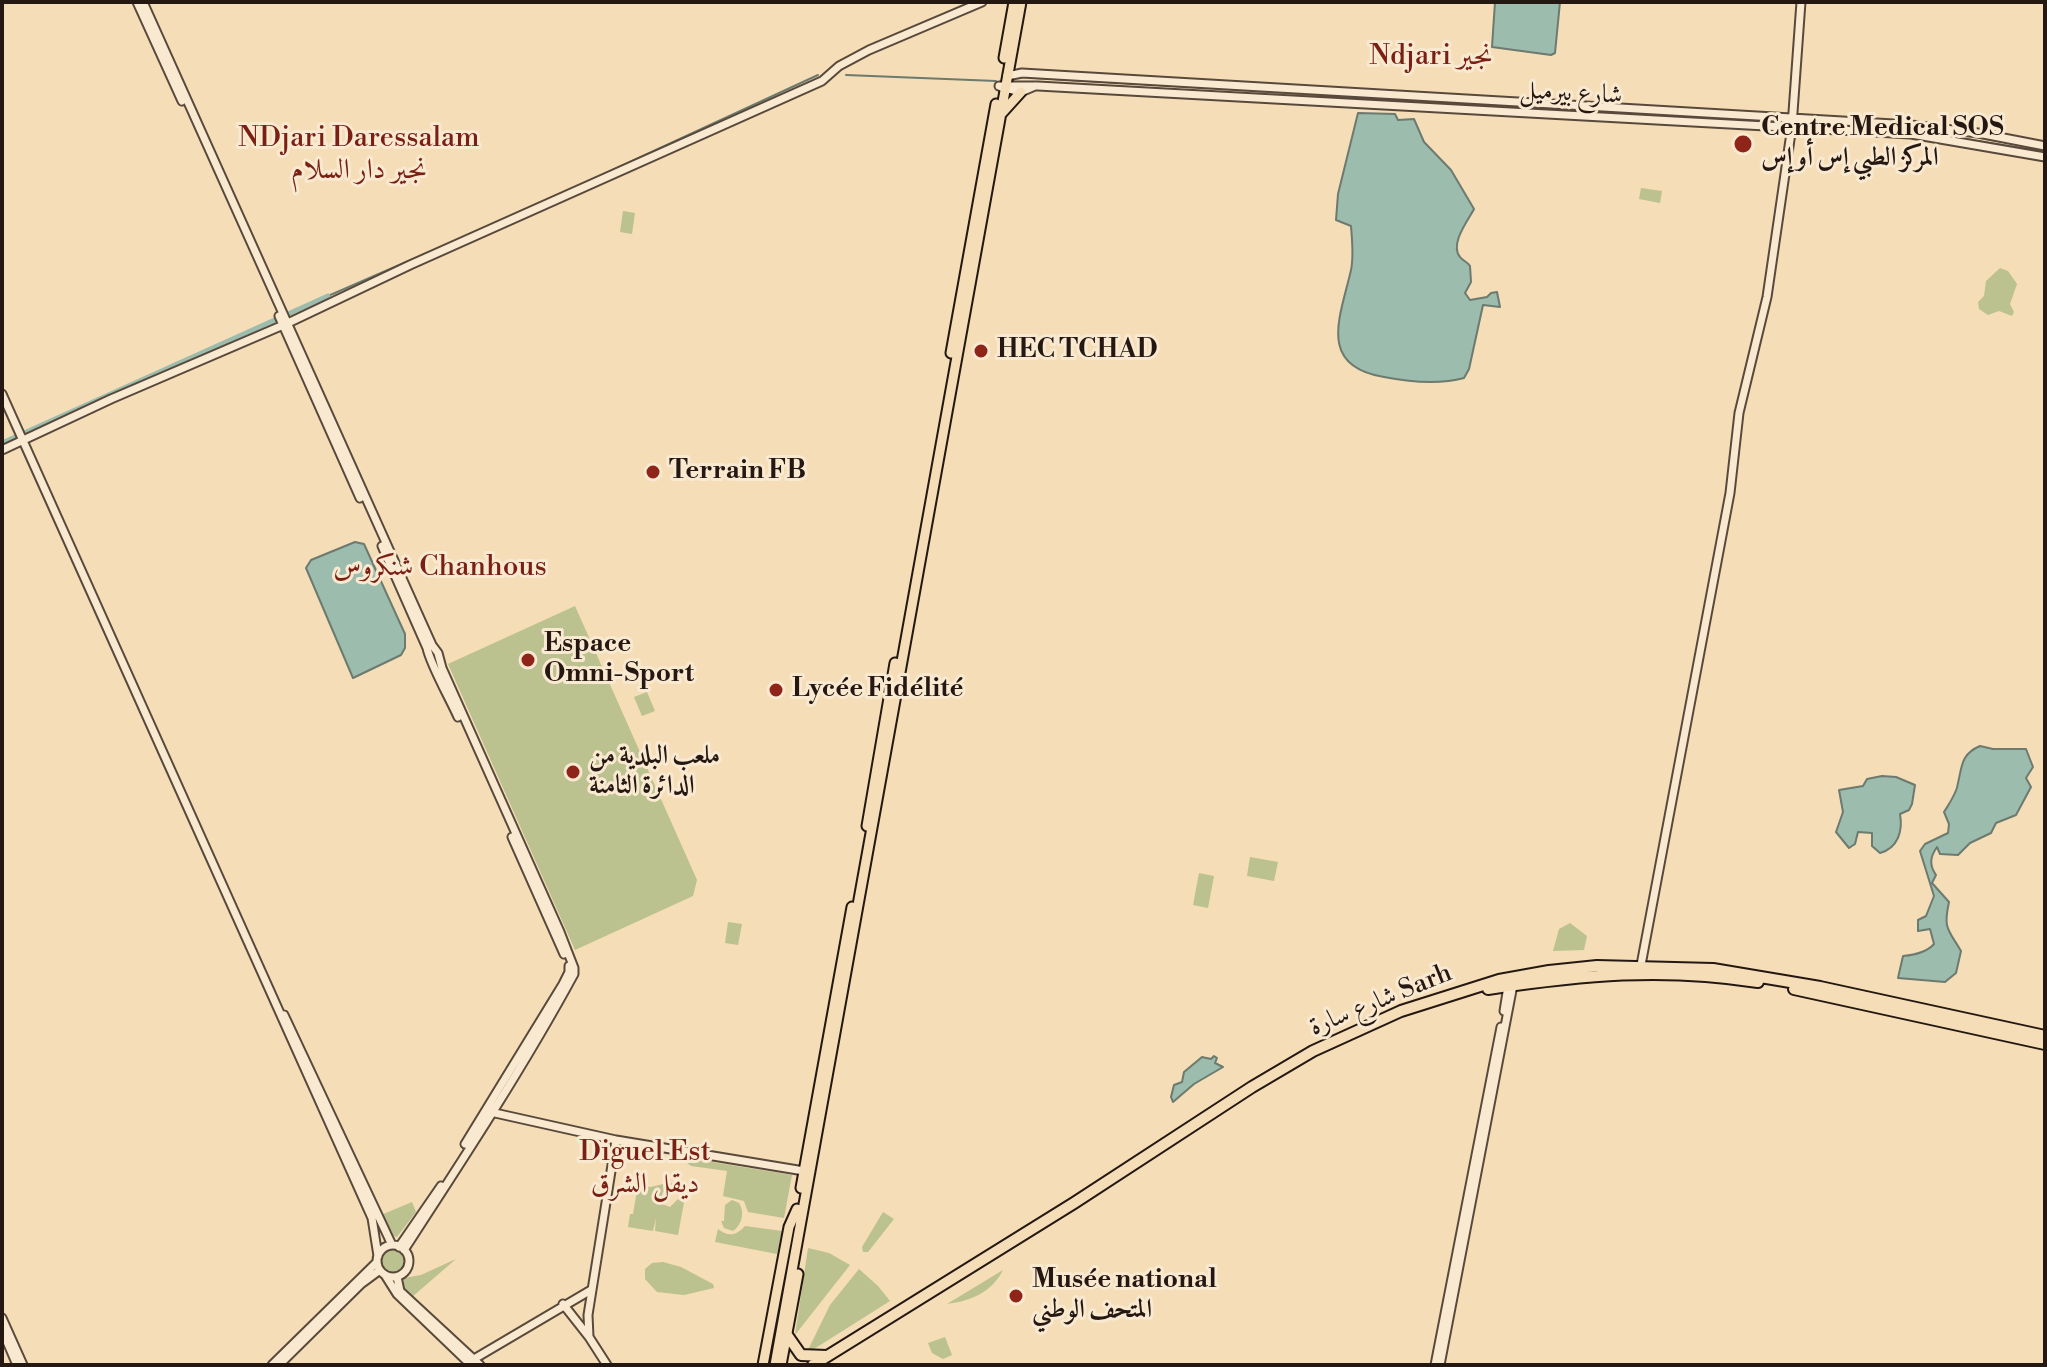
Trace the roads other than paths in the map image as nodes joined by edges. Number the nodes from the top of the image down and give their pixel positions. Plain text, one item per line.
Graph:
1 (140, 2) edge
2 (982, 2) edge
3 (1003, 2) edge
4 (1014, 2) edge
5 (1021, 2) edge
6 (1801, 2) edge
7 (1011, 17) junction
8 (1009, 84) junction
9 (1000, 115) junction
10 (1793, 122) junction
11 (2045, 146) edge
12 (2045, 157) edge
13 (283, 320) junction
14 (2, 392) edge
15 (23, 436) junction
16 (2, 450) edge
17 (1641, 965) junction
18 (1511, 985) junction
19 (2045, 1036) edge
20 (2045, 1044) edge
21 (487, 1112) junction
22 (814, 1134) junction
23 (616, 1140) junction
24 (804, 1171) junction
25 (801, 1208) junction
26 (398, 1247) junction
27 (380, 1266) junction
28 (397, 1277) junction
29 (591, 1290) junction
30 (563, 1304) junction
31 (2, 1318) edge
32 (2, 1330) edge
33 (787, 1335) junction
34 (589, 1337) junction
35 (827, 1360) edge
36 (475, 1363) edge
37 (17, 1365) edge
38 (23, 1365) edge
39 (272, 1365) edge
40 (279, 1365) edge
41 (607, 1365) edge
42 (763, 1365) edge
43 (775, 1365) edge
44 (813, 1365) edge
45 (1437, 1365) edge

1 - 13 street
2 - 13 street
3 - 7 main road
4 - 7 main road
5 - 8 main road
6 - 10 street
7 - 8 main road
8 - 9 main road
8 - 9 main road
8 - 10 street, شارع بيرميل
8 - 10 street, شارع بيرميل
8 - 22 main road
9 - 22 main road
10 - 11 street, شارع بيرميل
10 - 12 street, شارع بيرميل
10 - 17 street
13 - 15 street
13 - 21 street
14 - 15 street
15 - 16 street
15 - 26 street
15 - 27 street
17 - 19 highway, شارع سارة Sarh
17 - 35 highway, شارع سارة Sarh
18 - 20 highway, شارع سارة Sarh
18 - 35 highway, شارع سارة Sarh
18 - 45 street
21 - 23 street
21 - 26 street
22 - 24 main road
22 - 25 main road
23 - 24 street
23 - 29 street
24 - 25 main road
25 - 33 main road
25 - 42 main road
25 - 43 main road
26 - 27 street
26 - 28 street
27 - 28 street
27 - 36 street
27 - 39 street
27 - 40 street
28 - 36 street
29 - 30 street
29 - 34 street
30 - 34 street
30 - 36 street
31 - 38 street
32 - 37 street
33 - 35 highway
33 - 43 main road
34 - 41 street
35 - 44 highway, شارع سارة Sarh

